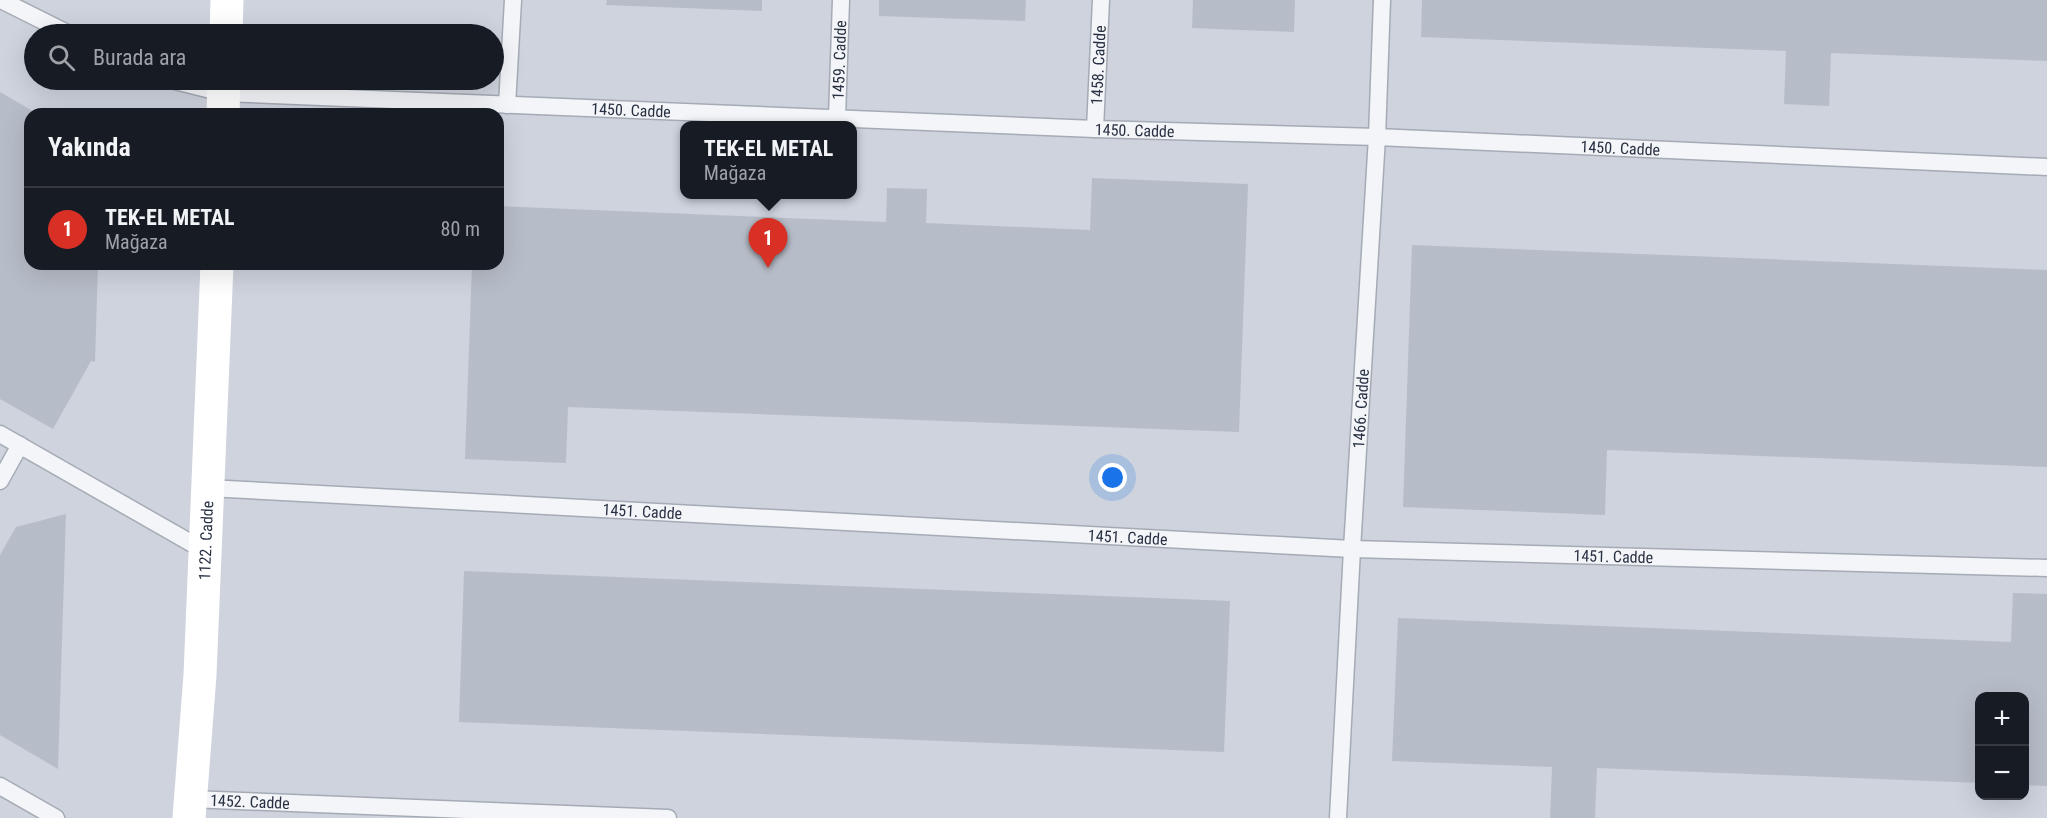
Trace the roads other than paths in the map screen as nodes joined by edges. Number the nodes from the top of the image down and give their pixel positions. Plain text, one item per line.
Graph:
1 (1, 0) edge
2 (227, 0) edge
3 (513, 0) edge
4 (841, 0) edge
5 (1101, 0) edge
6 (1382, 0) edge
7 (49, 24) edge
8 (226, 24) edge
9 (206, 90) edge
10 (223, 95) edge
11 (507, 105) junction
12 (837, 118) junction
13 (1095, 129) junction
14 (1377, 137) junction
15 (2047, 167) edge
16 (217, 270) edge
17 (0, 434) edge
18 (20, 445) junction
19 (0, 481) edge
20 (208, 488) junction
21 (1352, 549) junction
22 (205, 551) junction
23 (2047, 568) edge
24 (0, 786) edge
25 (190, 808) edge
26 (56, 818) edge
27 (668, 818) edge
28 (1338, 818) edge

1 - 7 lane
2 - 8 main road
3 - 11 lane
4 - 12 lane, 1459. Cadde
5 - 13 lane, 1458. Cadde
6 - 14 lane, 1466. Cadde
9 - 10 lane, 1450. Cadde
10 - 11 lane, 1450. Cadde
11 - 12 lane, 1450. Cadde
12 - 13 lane, 1450. Cadde
13 - 14 lane, 1450. Cadde
14 - 15 lane, 1450. Cadde
14 - 21 lane, 1466. Cadde
16 - 20 main road, 1122. Cadde
17 - 18 lane
18 - 19 lane
18 - 22 lane
20 - 21 lane, 1451. Cadde
20 - 22 main road, 1122. Cadde
21 - 23 lane, 1451. Cadde
21 - 28 lane, 1466. Cadde
22 - 25 main road, 1122. Cadde
24 - 26 lane
25 - 27 lane, 1452. Cadde

